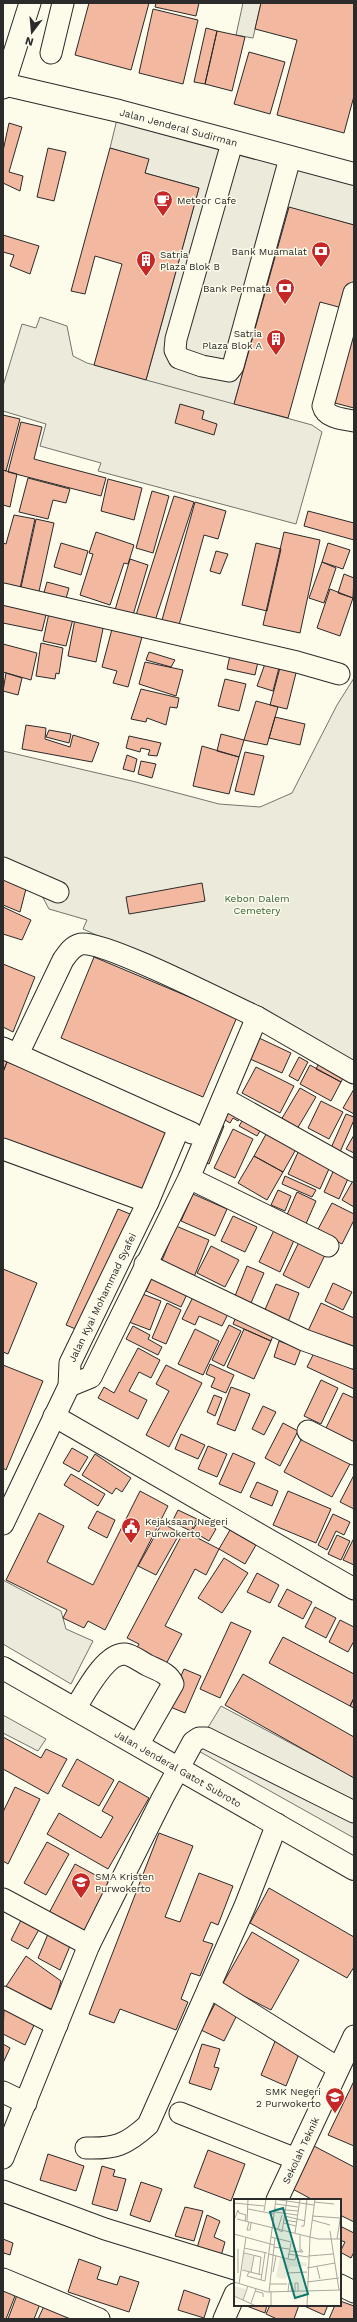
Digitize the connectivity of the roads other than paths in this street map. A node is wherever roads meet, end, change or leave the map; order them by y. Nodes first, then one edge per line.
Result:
1 (30, 3) edge
2 (63, 3) edge
3 (51, 53) dead end
4 (3, 85) edge
5 (232, 143) junction
6 (290, 158) junction
7 (354, 174) edge
8 (354, 293) edge
9 (354, 421) edge
10 (3, 594) edge
11 (339, 674) dead end
12 (3, 868) edge
13 (58, 892) dead end
14 (257, 1017) junction
15 (10, 1051) edge
16 (354, 1073) edge
17 (223, 1098) junction
18 (179, 1128) junction
19 (205, 1138) junction
20 (3, 1149) edge
21 (354, 1171) edge
22 (189, 1178) junction
23 (148, 1202) junction
24 (328, 1246) dead end
25 (145, 1264) junction
26 (354, 1358) edge
27 (69, 1386) junction
28 (54, 1416) junction
29 (308, 1431) dead end
30 (354, 1454) edge
31 (11, 1486) edge
32 (3, 1524) edge
33 (354, 1589) edge
34 (3, 1668) edge
35 (75, 1709) junction
36 (138, 1745) junction
37 (179, 1768) junction
38 (354, 1812) edge
39 (277, 1824) junction
40 (354, 1869) edge
41 (3, 1899) edge
42 (89, 1945) junction
43 (209, 1987) junction
44 (3, 1997) edge
45 (57, 2025) junction
46 (354, 2036) edge
47 (338, 2068) junction
48 (3, 2092) edge
49 (26, 2102) junction
50 (180, 2113) dead end
51 (86, 2148) dead end
52 (3, 2158) edge
53 (296, 2159) junction
54 (3, 2191) edge
55 (277, 2199) edge
56 (234, 2269) edge
57 (3, 2279) edge
58 (341, 2286) edge
59 (354, 2292) edge
60 (234, 2296) edge
61 (99, 2319) edge
62 (224, 2319) edge

1 - 4 street
2 - 3 street
4 - 5 main road, Jalan Jenderal Sudirman
5 - 6 main road, Jalan Jenderal Sudirman
5 - 6 street
6 - 7 main road, Jalan Jenderal Sudirman
8 - 9 street
10 - 11 street
12 - 13 street
14 - 15 street
14 - 16 street
14 - 17 street
15 - 18 street
17 - 19 street
17 - 21 street
18 - 19 street
18 - 23 street, Jalan Kyai Mohammad Syafei
19 - 22 street
20 - 23 street
22 - 24 street
22 - 25 street
23 - 27 street, Jalan Kyai Mohammad Syafei
25 - 26 street
25 - 27 street
27 - 28 street, Jalan Kyai Mohammad Syafei
28 - 31 street, Jalan Kyai Mohammad Syafei
28 - 33 street
29 - 30 street
31 - 32 street, Jalan Kyai Mohammad Syafei
34 - 35 main road, Jalan Jenderal Gatot Subroto
35 - 36 main road, Jalan Jenderal Gatot Subroto
35 - 36 street
36 - 37 main road, Jalan Jenderal Gatot Subroto
37 - 38 street
37 - 39 main road, Jalan Jenderal Gatot Subroto
37 - 42 street
39 - 40 main road, Jalan Jenderal Gatot Subroto
39 - 43 street
41 - 42 street
42 - 45 street
43 - 47 street
43 - 51 street
44 - 45 street
45 - 49 street
46 - 47 street, Sekolah Teknik
47 - 53 street, Sekolah Teknik
48 - 49 street
49 - 52 street
50 - 53 street
53 - 55 street, Sekolah Teknik
54 - 56 street
57 - 61 street
58 - 59 street
60 - 62 street

